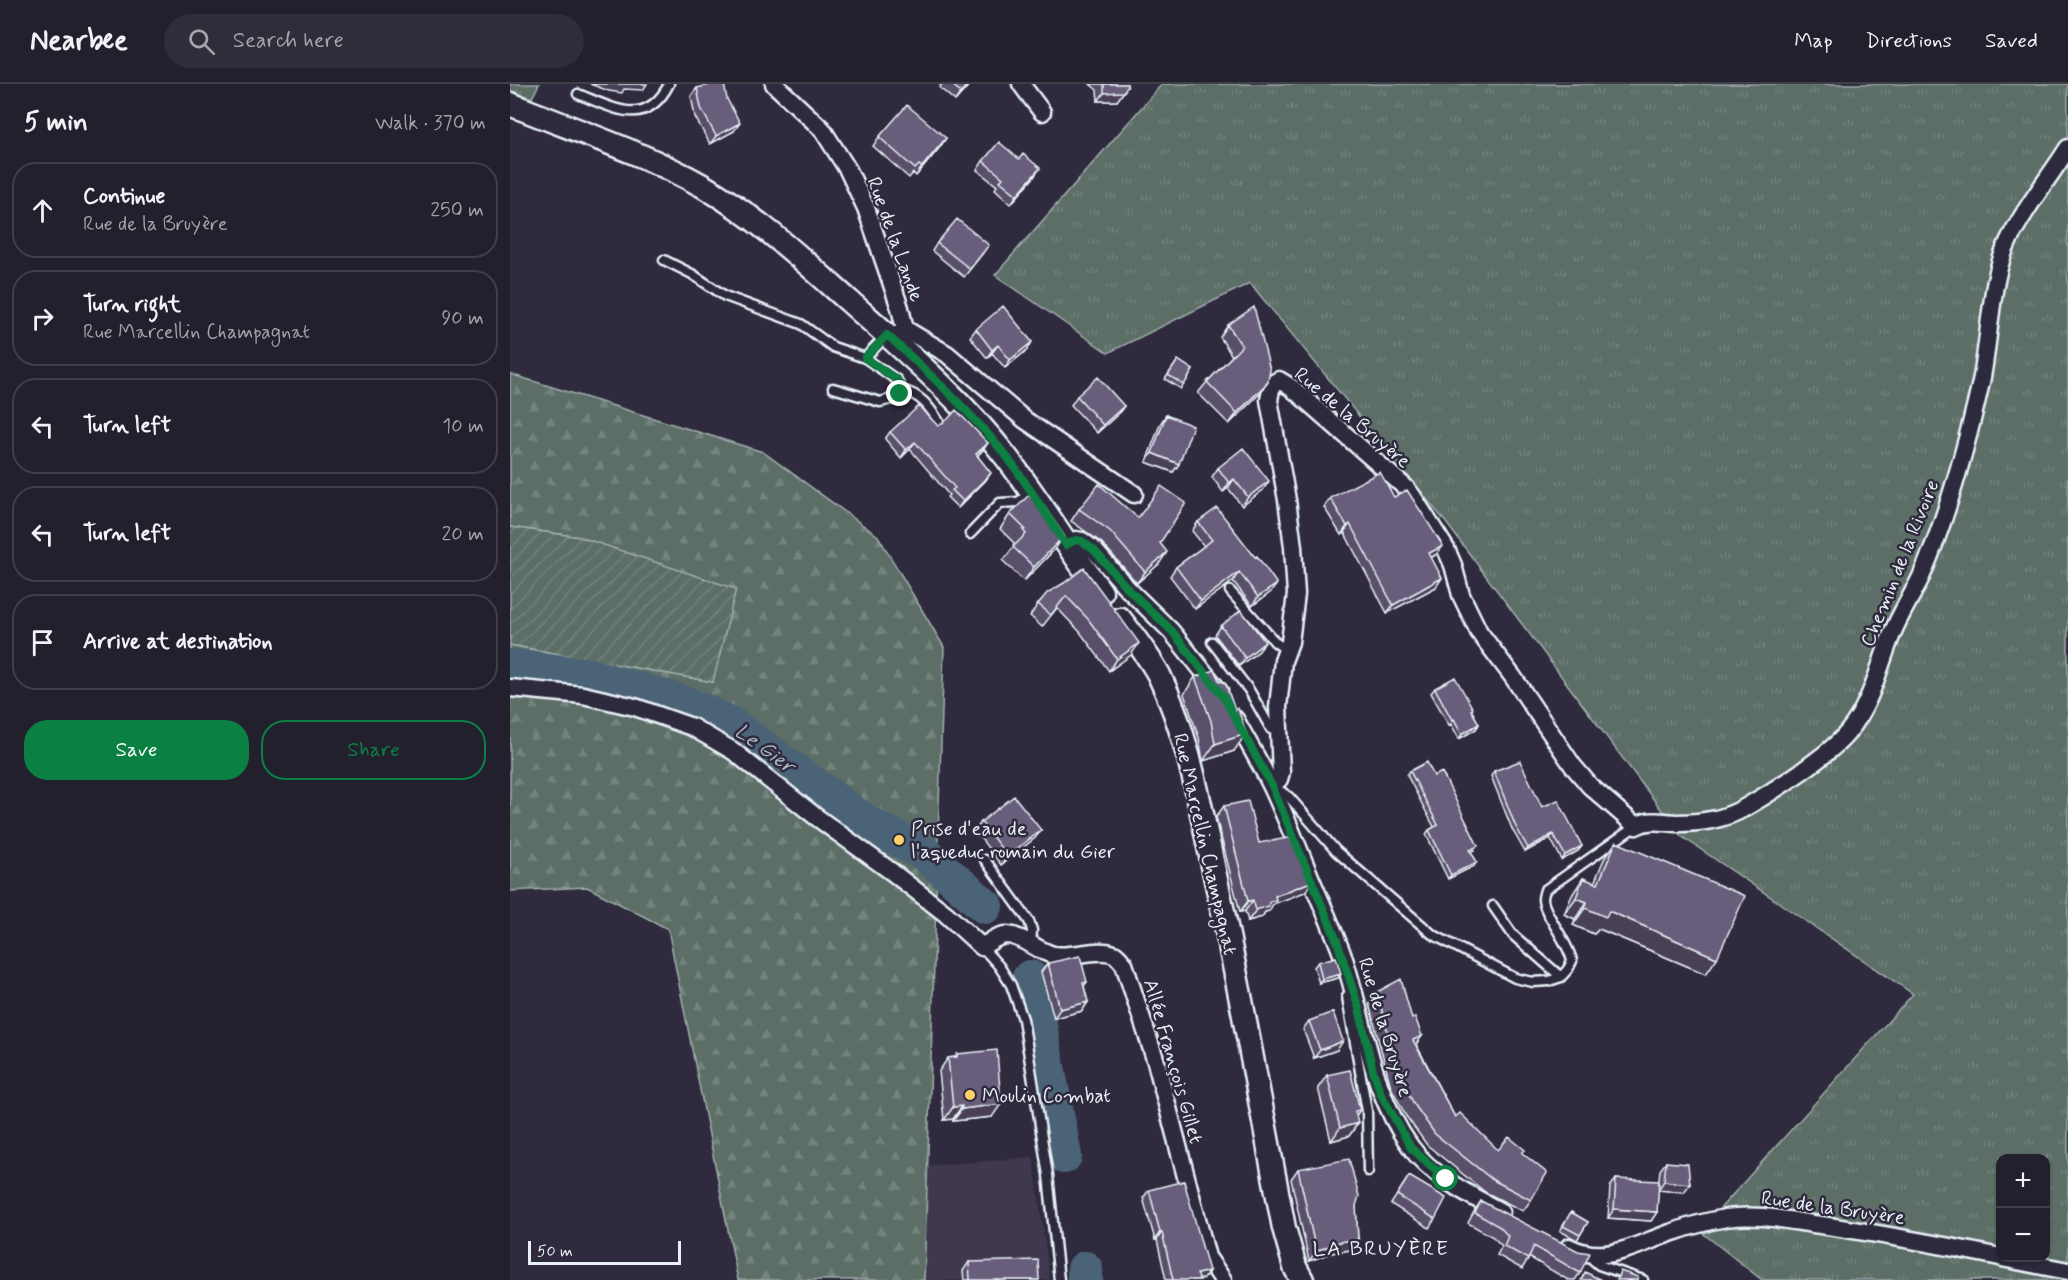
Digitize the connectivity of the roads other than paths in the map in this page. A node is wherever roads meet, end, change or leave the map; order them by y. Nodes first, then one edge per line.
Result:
1 (669, 84) edge
2 (774, 84) edge
3 (1022, 84) edge
4 (578, 94) dead end
5 (510, 104) edge
6 (1042, 112) dead end
7 (2068, 148) edge
8 (664, 260) dead end
9 (895, 335) junction
10 (865, 358) junction
11 (833, 388) dead end
12 (901, 390) junction
13 (939, 422) edge
14 (1032, 493) junction
15 (1134, 494) dead end
16 (970, 534) dead end
17 (1066, 545) junction
18 (1230, 591) edge
19 (1212, 642) dead end
20 (1286, 650) junction
21 (510, 688) edge
22 (1279, 732) junction
23 (1272, 786) junction
24 (1636, 826) junction
25 (985, 860) dead end
26 (1493, 906) dead end
27 (1031, 945) junction
28 (982, 947) junction
29 (1561, 976) junction
30 (1354, 991) junction
31 (1368, 1171) dead end
32 (1514, 1218) edge
33 (1555, 1240) edge
34 (1591, 1255) junction
35 (1996, 1256) edge
36 (2025, 1262) edge
37 (2068, 1271) edge
38 (1219, 1279) edge
39 (1059, 1280) edge
40 (1302, 1280) edge
41 (1643, 1280) edge

1 - 4 lane
2 - 9 street, Rue de la Lande
3 - 6 street
5 - 9 main road, Rue Marcellin Champagnat
7 - 24 street, Chemin de la Rivoire
8 - 10 lane
9 - 10 lane
9 - 14 main road, Rue Marcellin Champagnat
9 - 15 street
10 - 12 lane
11 - 12 lane
12 - 13 lane
14 - 16 lane
14 - 17 main road, Rue Marcellin Champagnat
17 - 23 street, Rue de la Bruyère
17 - 40 main road, Rue Marcellin Champagnat
18 - 20 lane
19 - 22 lane
20 - 22 street, Rue de la Bruyère
20 - 24 street, Rue de la Bruyère
21 - 28 street
22 - 23 street, Rue de la Bruyère
23 - 29 lane
23 - 30 street, Rue de la Bruyère
24 - 29 lane
25 - 27 lane
26 - 29 lane
27 - 28 street, Allée François Gillet
27 - 38 street, Allée François Gillet
28 - 39 lane
30 - 31 lane
30 - 32 street, Rue de la Bruyère
33 - 34 street, Rue de la Bruyère
34 - 35 street, Rue de la Bruyère
34 - 41 lane, Rue de la Bruyère
36 - 37 street, Rue de la Bruyère

